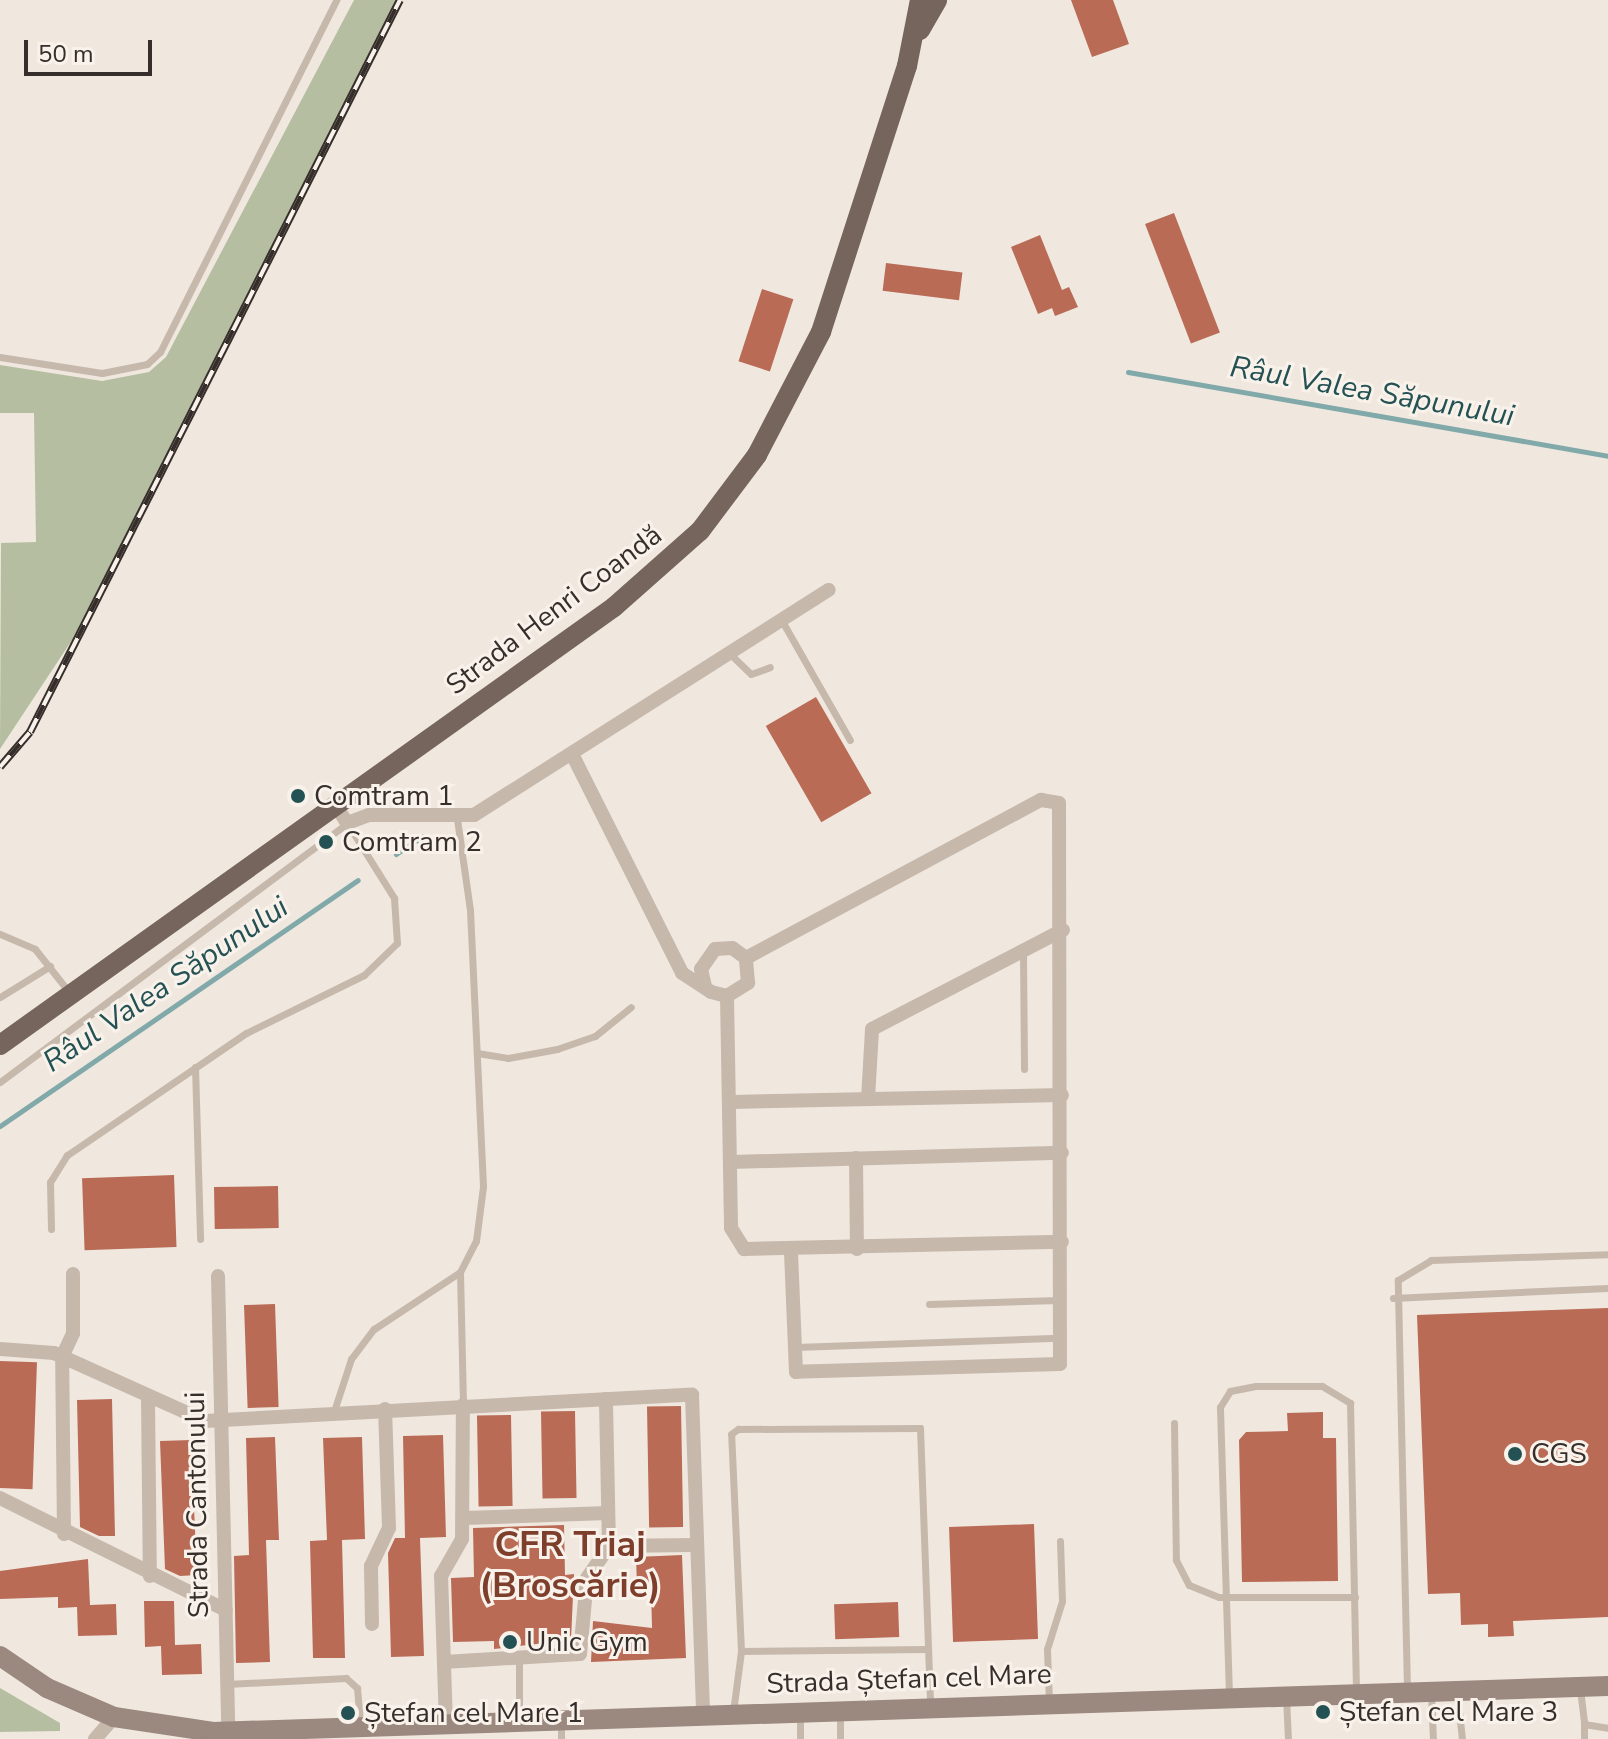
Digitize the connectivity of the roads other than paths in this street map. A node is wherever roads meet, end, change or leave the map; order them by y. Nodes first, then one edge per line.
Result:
1 (336, 0) edge
2 (920, 0) edge
3 (937, 0) edge
4 (914, 40) junction
5 (0, 357) edge
6 (829, 590) dead end
7 (781, 619) junction
8 (729, 653) junction
9 (770, 667) dead end
10 (850, 740) dead end
11 (572, 754) junction
12 (335, 804) junction
13 (457, 819) junction
14 (347, 823) junction
15 (1063, 930) junction
16 (0, 934) edge
17 (1023, 951) junction
18 (746, 958) junction
19 (50, 966) junction
20 (705, 986) junction
21 (71, 995) junction
22 (727, 996) junction
23 (0, 997) edge
24 (631, 1007) dead end
25 (0, 1045) edge
26 (477, 1053) junction
27 (195, 1067) junction
28 (1024, 1069) dead end
29 (0, 1082) edge
30 (1062, 1095) junction
31 (868, 1099) junction
32 (732, 1102) junction
33 (1062, 1153) junction
34 (856, 1158) junction
35 (731, 1162) junction
36 (51, 1229) dead end
37 (200, 1239) dead end
38 (1062, 1242) junction
39 (857, 1249) junction
40 (791, 1251) junction
41 (1608, 1254) edge
42 (460, 1272) junction
43 (73, 1274) dead end
44 (218, 1276) dead end
45 (1608, 1288) edge
46 (1393, 1298) junction
47 (1061, 1300) junction
48 (929, 1304) dead end
49 (1062, 1338) junction
50 (793, 1347) junction
51 (0, 1349) edge
52 (62, 1357) junction
53 (148, 1399) junction
54 (606, 1399) junction
55 (463, 1405) junction
56 (385, 1409) junction
57 (334, 1411) junction
58 (222, 1417) junction
59 (1174, 1423) dead end
60 (0, 1498) edge
61 (608, 1513) junction
62 (464, 1518) junction
63 (64, 1534) junction
64 (1060, 1541) dead end
65 (695, 1545) junction
66 (609, 1546) junction
67 (150, 1576) junction
68 (1226, 1597) junction
69 (1355, 1597) junction
70 (226, 1610) junction
71 (372, 1624) dead end
72 (927, 1649) junction
73 (741, 1651) junction
74 (0, 1656) edge
75 (519, 1660) junction
76 (444, 1662) junction
77 (227, 1684) junction
78 (1608, 1686) edge
79 (1580, 1687) junction
80 (1431, 1691) junction
81 (1457, 1691) junction
82 (1407, 1692) junction
83 (1356, 1693) junction
84 (1286, 1695) junction
85 (1229, 1697) junction
86 (1049, 1702) junction
87 (930, 1707) junction
88 (840, 1710) junction
89 (800, 1712) junction
90 (733, 1714) junction
91 (703, 1715) junction
92 (114, 1717) junction
93 (519, 1723) junction
94 (1584, 1724) junction
95 (446, 1725) junction
96 (360, 1727) junction
97 (1608, 1728) edge
98 (561, 1730) edge
99 (218, 1734) edge
100 (95, 1739) edge
101 (800, 1739) edge
102 (840, 1739) edge
103 (1288, 1739) edge
104 (1433, 1739) edge
105 (1462, 1739) edge
106 (1584, 1739) edge

1 - 5 lane
2 - 4 main road, Strada Henri Coandă
3 - 4 main road, Strada Henri Coandă
4 - 12 main road, Strada Henri Coandă
6 - 7 street
7 - 8 street
7 - 10 lane
8 - 9 lane
8 - 11 street
11 - 13 street
11 - 20 street
12 - 14 street
12 - 21 main road, Strada Henri Coandă
13 - 14 street
13 - 26 lane
14 - 27 lane
14 - 29 lane
15 - 17 street
15 - 18 street
15 - 30 street
16 - 19 lane
17 - 28 lane
17 - 31 street
18 - 20 street
18 - 22 street
19 - 21 lane
19 - 23 lane
20 - 22 street
21 - 25 main road, Strada Henri Coandă
22 - 32 street
24 - 26 lane
26 - 42 lane
27 - 36 lane
27 - 37 lane
30 - 31 street
30 - 33 street
31 - 32 street
32 - 35 street
33 - 34 street
33 - 38 street
34 - 35 street
34 - 39 street
35 - 40 street
38 - 39 street
38 - 47 street
39 - 40 street
40 - 50 street
41 - 46 lane
42 - 55 lane
42 - 57 lane
43 - 52 street
44 - 58 street, Strada Cantonului
45 - 46 lane
46 - 82 lane
47 - 48 lane
47 - 49 street
49 - 50 lane
49 - 50 street
51 - 52 street
52 - 53 street
52 - 63 street
53 - 58 street
53 - 67 street
54 - 55 street
54 - 61 street
54 - 65 street
55 - 56 street
55 - 62 street
56 - 57 street
56 - 71 street
57 - 58 street
58 - 70 street, Strada Cantonului
59 - 68 lane
60 - 63 street
61 - 62 street
61 - 66 street
62 - 76 street
63 - 67 street
64 - 86 lane
65 - 66 street
65 - 91 street
66 - 75 street
67 - 70 street
68 - 69 lane
68 - 69 lane
68 - 85 lane
69 - 83 lane
70 - 77 street, Strada Cantonului
72 - 73 lane
72 - 73 lane
72 - 87 lane
73 - 90 lane
74 - 92 main road, Strada Ștefan cel Mare
75 - 76 street
75 - 93 lane
76 - 95 street
77 - 96 lane
77 - 99 street, Strada Cantonului
78 - 79 main road, Strada Ștefan cel Mare
79 - 81 main road, Strada Ștefan cel Mare
79 - 94 lane
80 - 81 main road, Strada Ștefan cel Mare
80 - 82 main road, Strada Ștefan cel Mare
80 - 104 lane
81 - 105 lane
82 - 83 main road, Strada Ștefan cel Mare
83 - 84 main road, Strada Ștefan cel Mare
84 - 85 main road, Strada Ștefan cel Mare
84 - 103 lane
85 - 86 main road, Strada Ștefan cel Mare
86 - 87 main road, Strada Ștefan cel Mare
87 - 88 main road, Strada Ștefan cel Mare
88 - 89 main road, Strada Ștefan cel Mare
88 - 102 lane
89 - 90 main road, Strada Ștefan cel Mare
89 - 101 lane
90 - 91 main road, Strada Ștefan cel Mare
91 - 98 main road, Strada Ștefan cel Mare
92 - 99 main road, Strada Ștefan cel Mare
92 - 100 street
93 - 95 main road, Strada Ștefan cel Mare
93 - 98 main road, Strada Ștefan cel Mare
94 - 97 lane
94 - 106 lane
95 - 96 main road, Strada Ștefan cel Mare
96 - 99 main road, Strada Ștefan cel Mare

